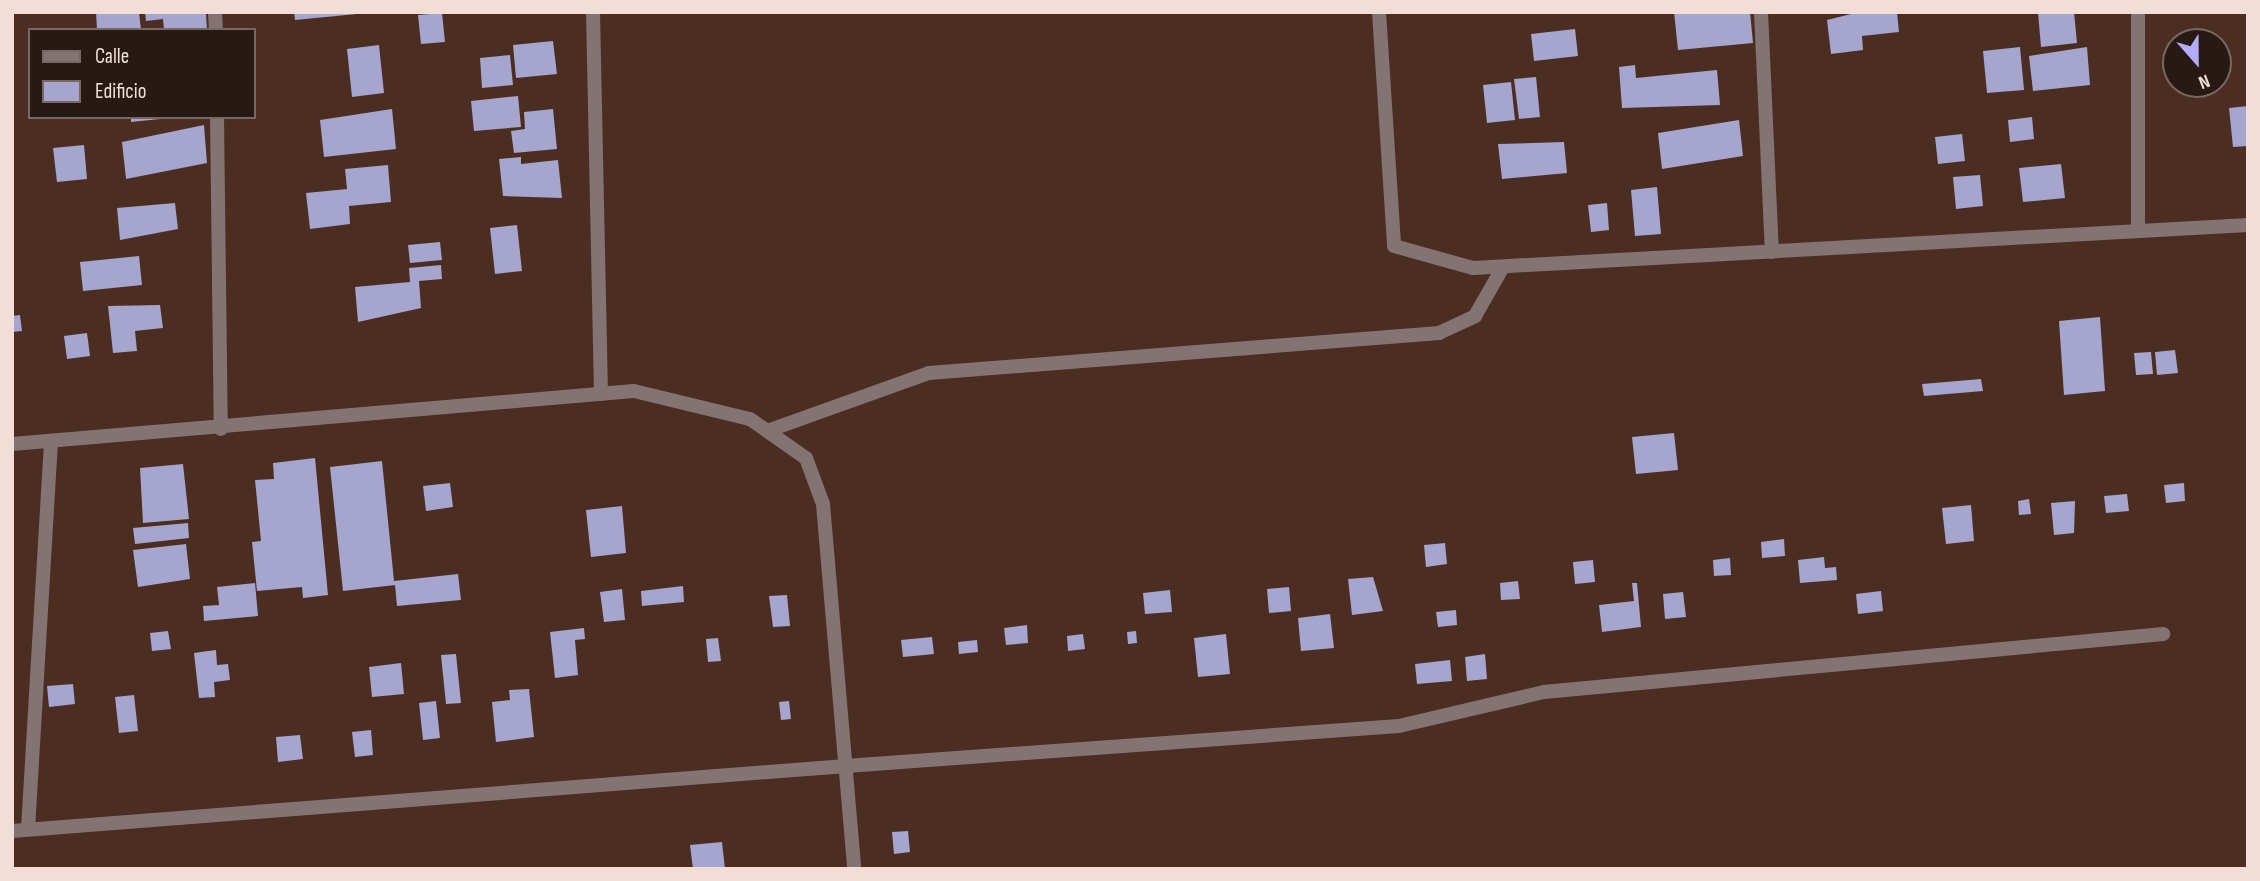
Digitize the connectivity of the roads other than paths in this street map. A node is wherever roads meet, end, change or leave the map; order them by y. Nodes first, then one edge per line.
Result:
1 (593, 12) edge
2 (1379, 12) edge
3 (1761, 12) edge
4 (2138, 12) edge
5 (217, 119) edge
6 (2248, 225) edge
7 (2138, 231) junction
8 (1772, 252) junction
9 (1503, 267) junction
10 (601, 394) junction
11 (221, 429) junction
12 (768, 432) junction
13 (12, 444) edge
14 (51, 445) junction
15 (2163, 634) dead end
16 (846, 766) junction
17 (28, 829) junction
18 (12, 831) edge
19 (855, 869) edge

1 - 10 street
2 - 9 street
3 - 8 street
4 - 7 street
5 - 11 street
6 - 7 street
7 - 8 street
8 - 9 street
9 - 12 street
10 - 11 street
10 - 12 street
11 - 14 street
12 - 16 street
13 - 14 street
14 - 17 street
15 - 16 street
16 - 17 street
16 - 19 street
17 - 18 street

